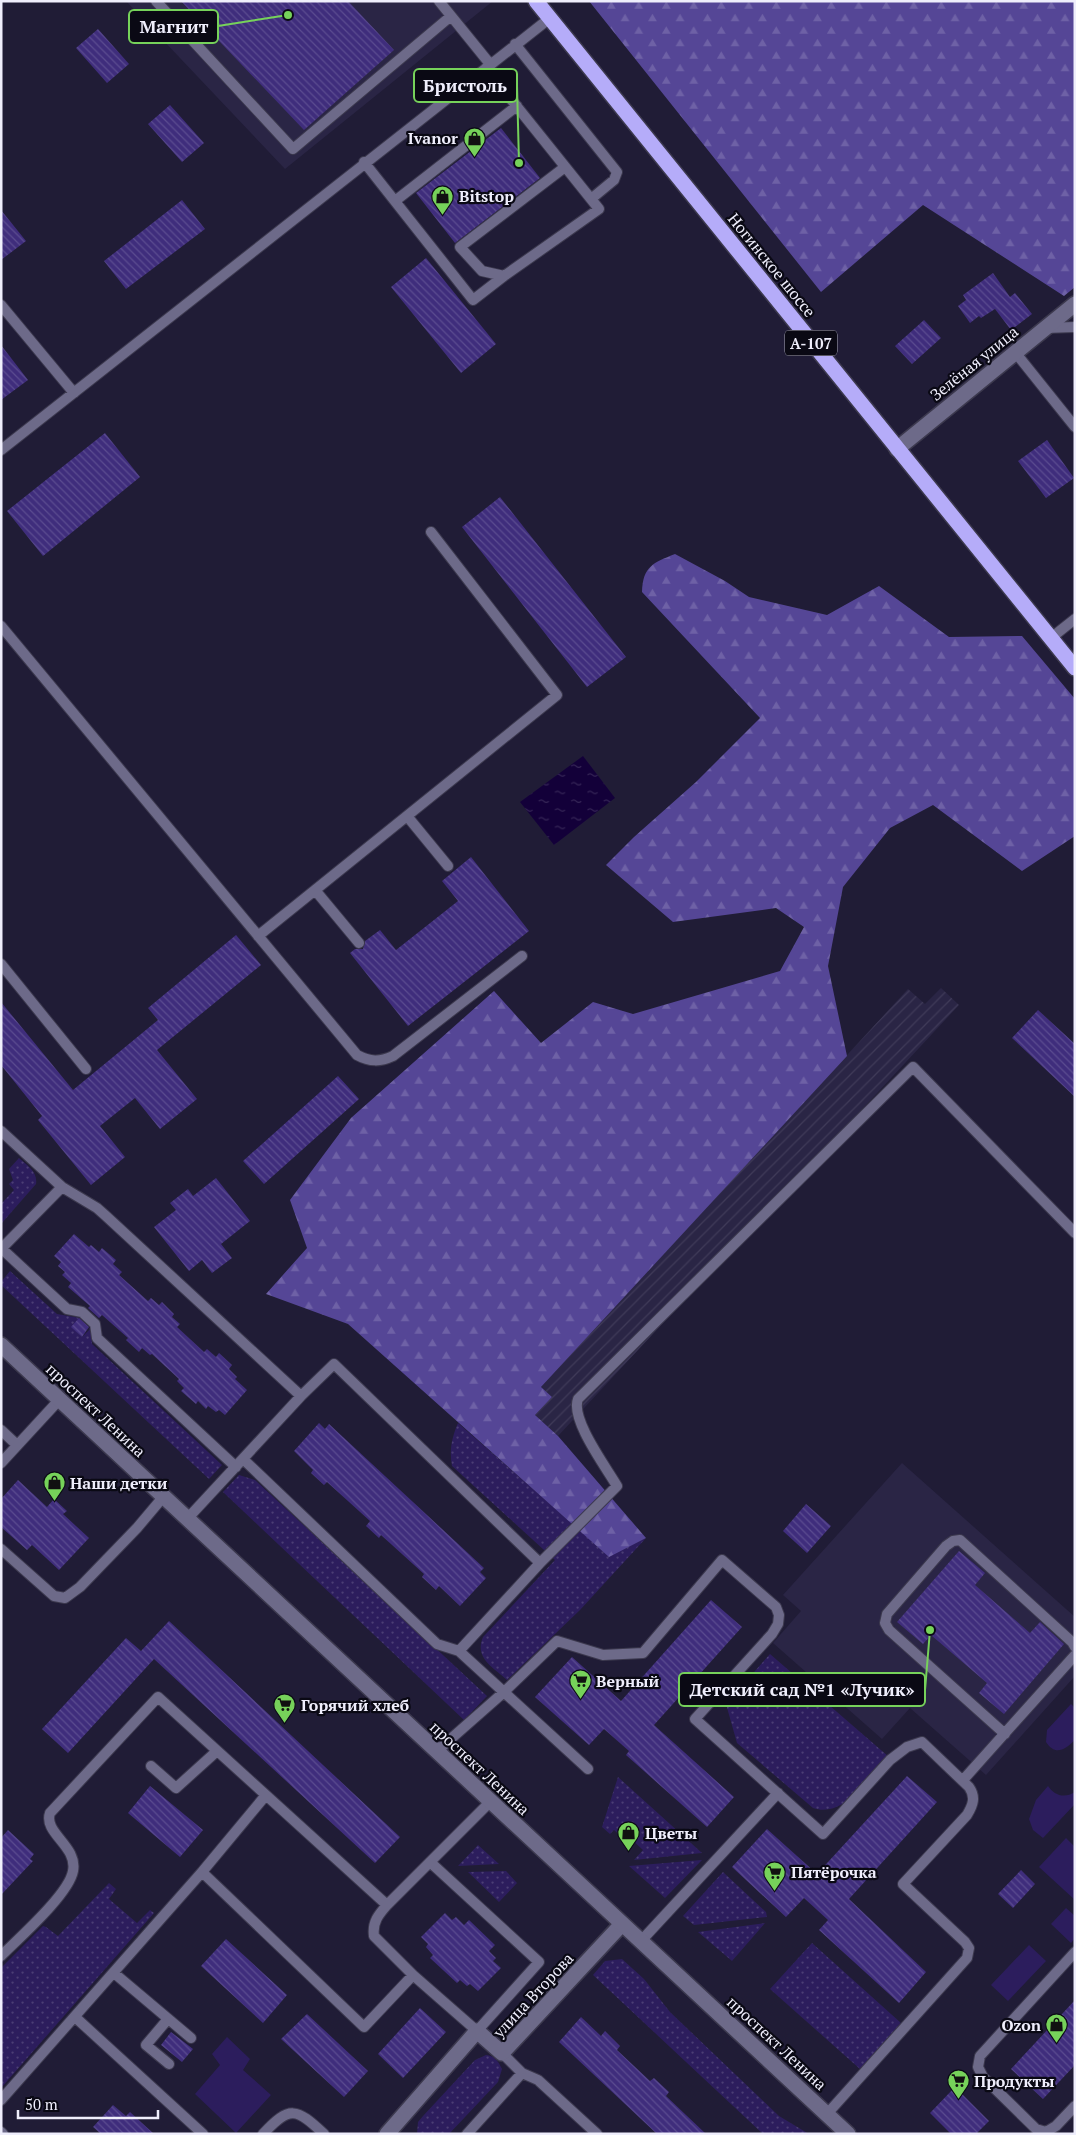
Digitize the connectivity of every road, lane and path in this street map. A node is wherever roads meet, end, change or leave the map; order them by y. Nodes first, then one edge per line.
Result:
1 (156, 1) edge
2 (439, 1) edge
3 (536, 1) edge
4 (451, 16) junction
5 (550, 18) junction
6 (515, 44) junction
7 (488, 66) junction
8 (517, 106) junction
9 (364, 162) junction
10 (565, 167) junction
11 (591, 198) junction
12 (395, 202) junction
13 (504, 276) junction
14 (1075, 304) edge
15 (1, 305) edge
16 (1075, 327) edge
17 (1044, 328) junction
18 (1015, 352) junction
19 (74, 393) junction
20 (1075, 427) edge
21 (897, 449) junction
22 (1, 450) edge
23 (431, 532) dead end
24 (1075, 619) edge
25 (1, 626) edge
26 (1051, 638) junction
27 (1075, 668) edge
28 (408, 816) junction
29 (448, 866) dead end
30 (315, 890) junction
31 (258, 936) junction
32 (359, 943) dead end
33 (522, 956) dead end
34 (1, 964) edge
35 (86, 1069) dead end
36 (1, 1131) edge
37 (62, 1188) junction
38 (1075, 1233) edge
39 (2, 1249) edge
40 (1, 1345) edge
41 (300, 1396) junction
42 (60, 1399) junction
43 (1, 1430) edge
44 (18, 1445) junction
45 (1, 1463) edge
46 (240, 1463) junction
47 (164, 1496) junction
48 (188, 1518) junction
49 (1, 1549) edge
50 (540, 1562) junction
51 (1075, 1647) edge
52 (459, 1651) junction
53 (1075, 1656) edge
54 (504, 1692) junction
55 (1005, 1734) junction
56 (217, 1751) junction
57 (437, 1751) junction
58 (151, 1766) dead end
59 (588, 1770) dead end
60 (963, 1780) junction
61 (778, 1793) junction
62 (266, 1795) junction
63 (491, 1801) junction
64 (430, 1862) junction
65 (202, 1872) junction
66 (387, 1905) junction
67 (622, 1924) junction
68 (641, 1941) junction
69 (1075, 1952) edge
70 (1, 1956) edge
71 (114, 1973) junction
72 (413, 1975) junction
73 (75, 2017) junction
74 (168, 2019) junction
75 (477, 2031) junction
76 (191, 2038) dead end
77 (502, 2053) junction
78 (169, 2064) dead end
79 (522, 2073) junction
80 (1, 2100) edge
81 (1075, 2106) edge
82 (827, 2114) junction
83 (393, 2132) edge
84 (203, 2134) edge
85 (263, 2134) edge
86 (324, 2134) edge
87 (467, 2134) edge
88 (597, 2134) edge
89 (848, 2134) edge

1 - 4 lane
2 - 4 lane
3 - 5 highway, Ногинское шоссе / А-107
4 - 7 lane
5 - 6 lane
5 - 21 highway, Ногинское шоссе / А-107
6 - 7 lane
6 - 11 lane
7 - 8 lane
7 - 9 lane
8 - 10 lane
8 - 12 lane
9 - 12 lane
9 - 19 lane
10 - 11 lane
10 - 13 lane
11 - 13 lane
12 - 13 lane
14 - 17 main road, Зелёная улица
15 - 19 lane
16 - 17 lane
17 - 18 main road, Зелёная улица
18 - 20 lane
18 - 21 main road, Зелёная улица
19 - 22 lane
21 - 26 highway, Ногинское шоссе / А-107
23 - 28 lane
24 - 26 lane
25 - 31 lane
26 - 27 highway, Ногинское шоссе / А-107
28 - 29 lane
28 - 30 lane
30 - 31 lane
30 - 32 lane
31 - 33 lane
34 - 35 lane
36 - 37 lane
37 - 39 lane
37 - 41 lane
38 - 50 lane
39 - 46 lane
40 - 42 main road, проспект Ленина
41 - 46 lane
41 - 50 lane
42 - 44 lane
42 - 47 main road, проспект Ленина
43 - 44 lane
44 - 45 lane
46 - 48 lane
46 - 52 lane
47 - 48 main road, проспект Ленина
47 - 49 lane
48 - 57 main road, проспект Ленина
50 - 52 lane
51 - 55 lane
52 - 54 lane
53 - 55 lane
54 - 57 lane
54 - 59 lane
54 - 61 lane
55 - 60 lane
56 - 58 lane
56 - 62 lane
56 - 70 lane
57 - 63 main road, проспект Ленина
60 - 61 lane
60 - 82 lane
61 - 68 lane
62 - 65 lane
62 - 66 lane
63 - 64 lane
63 - 67 main road, проспект Ленина
64 - 66 lane
64 - 75 lane
65 - 71 lane
65 - 72 lane
66 - 72 lane
67 - 68 main road, проспект Ленина
67 - 77 main road, улица Второва
68 - 82 main road, проспект Ленина
69 - 81 lane
71 - 73 lane
71 - 74 lane
72 - 75 lane
73 - 80 lane
73 - 84 lane
74 - 76 lane
74 - 78 lane
75 - 77 main road, улица Второва
75 - 83 main road, улица Второва
77 - 79 lane
79 - 87 lane
79 - 88 lane
82 - 89 main road, проспект Ленина
85 - 86 lane

